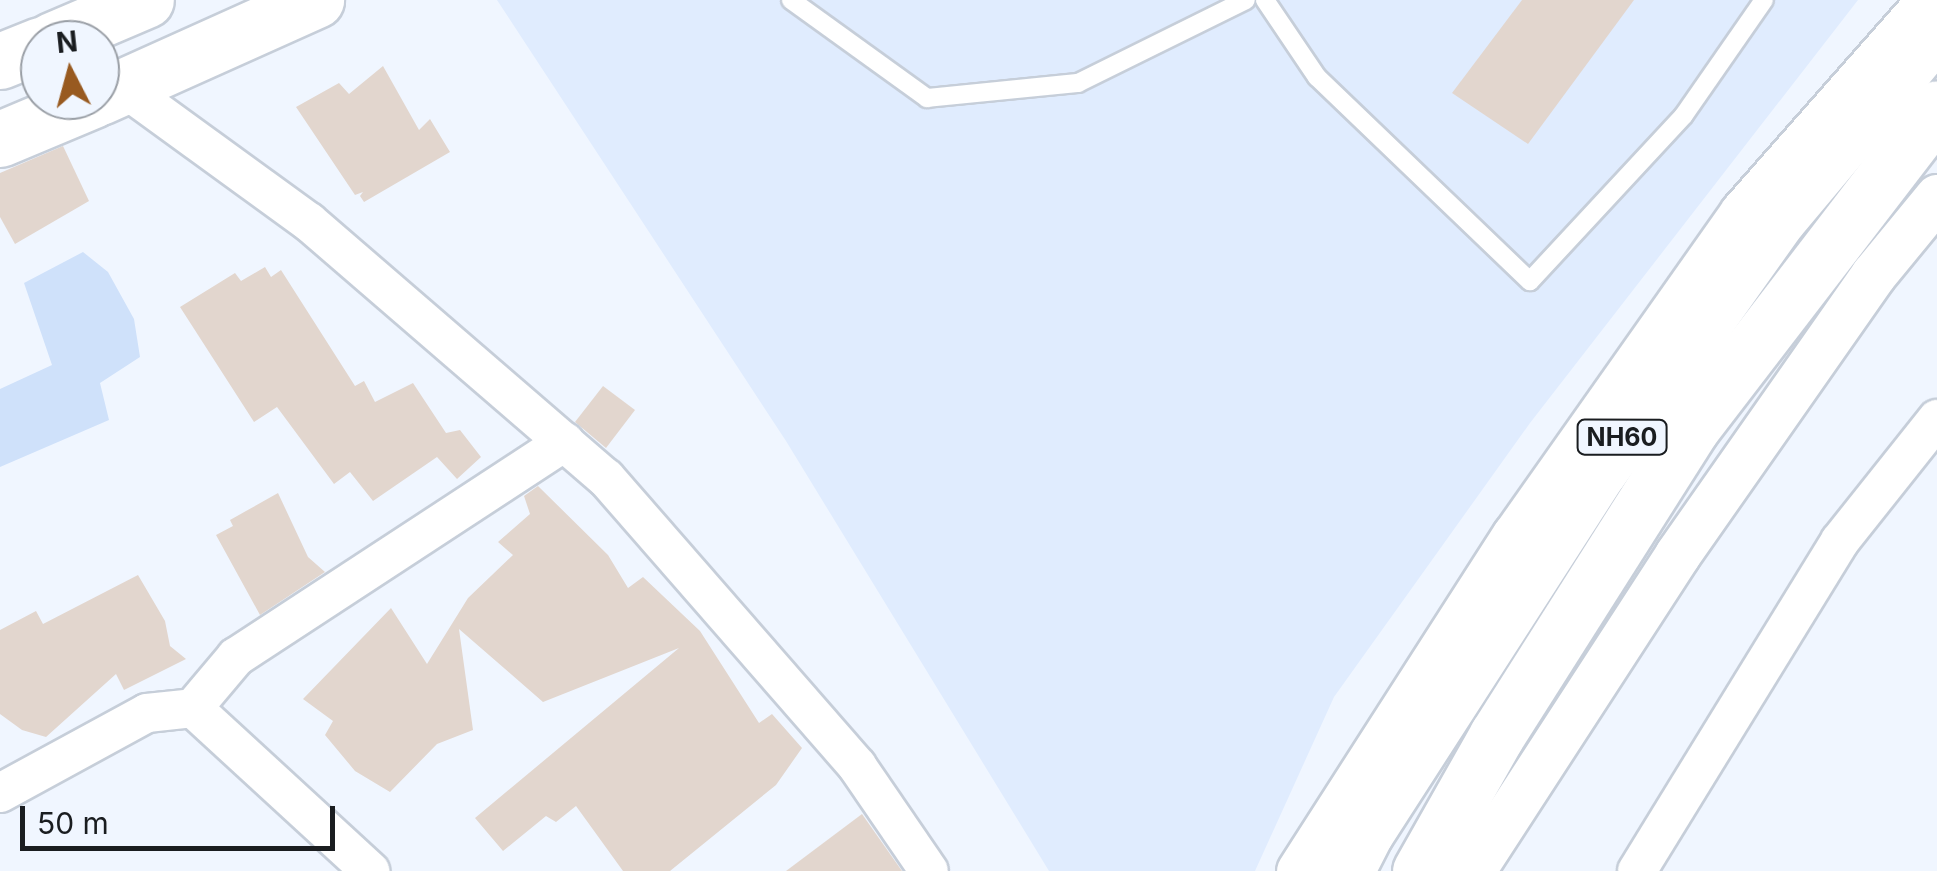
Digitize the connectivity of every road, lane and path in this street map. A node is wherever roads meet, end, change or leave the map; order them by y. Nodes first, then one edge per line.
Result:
1 (146, 0) edge
2 (316, 0) edge
3 (792, 0) edge
4 (1246, 0) edge
5 (1265, 0) edge
6 (1764, 0) edge
7 (1930, 0) edge
8 (99, 20) edge
9 (1937, 30) edge
10 (120, 88) edge
11 (120, 104) edge
12 (1937, 108) edge
13 (45, 120) edge
14 (0, 139) edge
15 (1937, 197) edge
16 (1937, 419) edge
17 (565, 442) junction
18 (192, 708) junction
19 (0, 793) edge
20 (370, 871) edge
21 (929, 871) edge
22 (1299, 871) edge
23 (1346, 871) edge
24 (1420, 871) edge
25 (1472, 871) edge
26 (1637, 871) edge

1 - 8 main road
2 - 10 main road
3 - 4 lane
5 - 6 lane
7 - 22 street
9 - 23 main road, NH60
11 - 17 street
12 - 24 main road, NH60
13 - 14 main road
15 - 25 street
16 - 26 street
17 - 18 street
17 - 21 street
18 - 19 street
18 - 20 street

